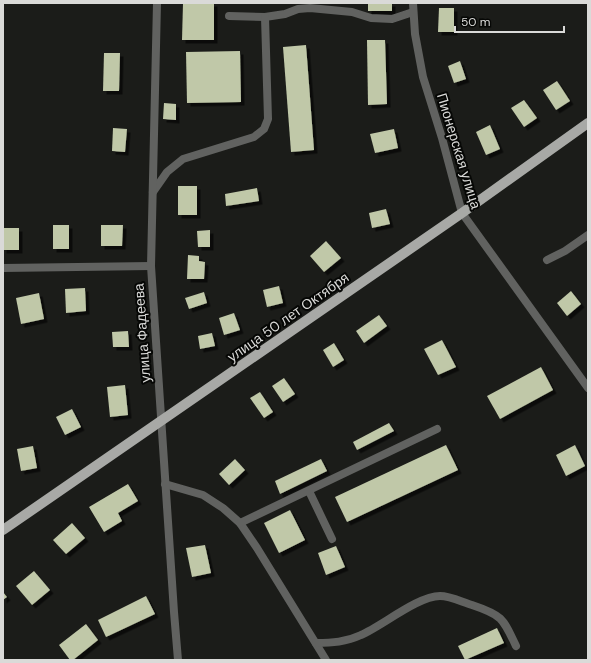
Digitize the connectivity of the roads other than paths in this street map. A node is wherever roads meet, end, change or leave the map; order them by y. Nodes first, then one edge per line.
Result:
1 (157, 3) edge
2 (413, 7) edge
3 (229, 16) dead end
4 (265, 17) junction
5 (588, 123) edge
6 (153, 192) junction
7 (462, 214) junction
8 (588, 235) edge
9 (547, 260) dead end
10 (151, 266) junction
11 (3, 268) edge
12 (588, 388) edge
13 (161, 422) junction
14 (437, 429) dead end
15 (165, 484) junction
16 (308, 491) junction
17 (240, 523) junction
18 (3, 530) edge
19 (332, 539) dead end
20 (316, 643) junction
21 (516, 646) dead end
22 (178, 660) edge
23 (326, 660) edge

1 - 6 street, улица Фадеева
2 - 4 street
2 - 7 street, Пионерская улица
3 - 4 street
4 - 6 street
5 - 7 main road, улица 50 лет Октября
6 - 10 street, улица Фадеева
7 - 12 street, Пионерская улица
7 - 13 main road, улица 50 лет Октября
8 - 9 street
10 - 11 street
10 - 13 street, улица Фадеева
13 - 15 street, улица Фадеева
13 - 18 main road, улица 50 лет Октября
14 - 16 street
15 - 17 street
15 - 22 street, улица Фадеева
16 - 17 street
16 - 19 street
17 - 20 street
20 - 21 street
20 - 23 street

